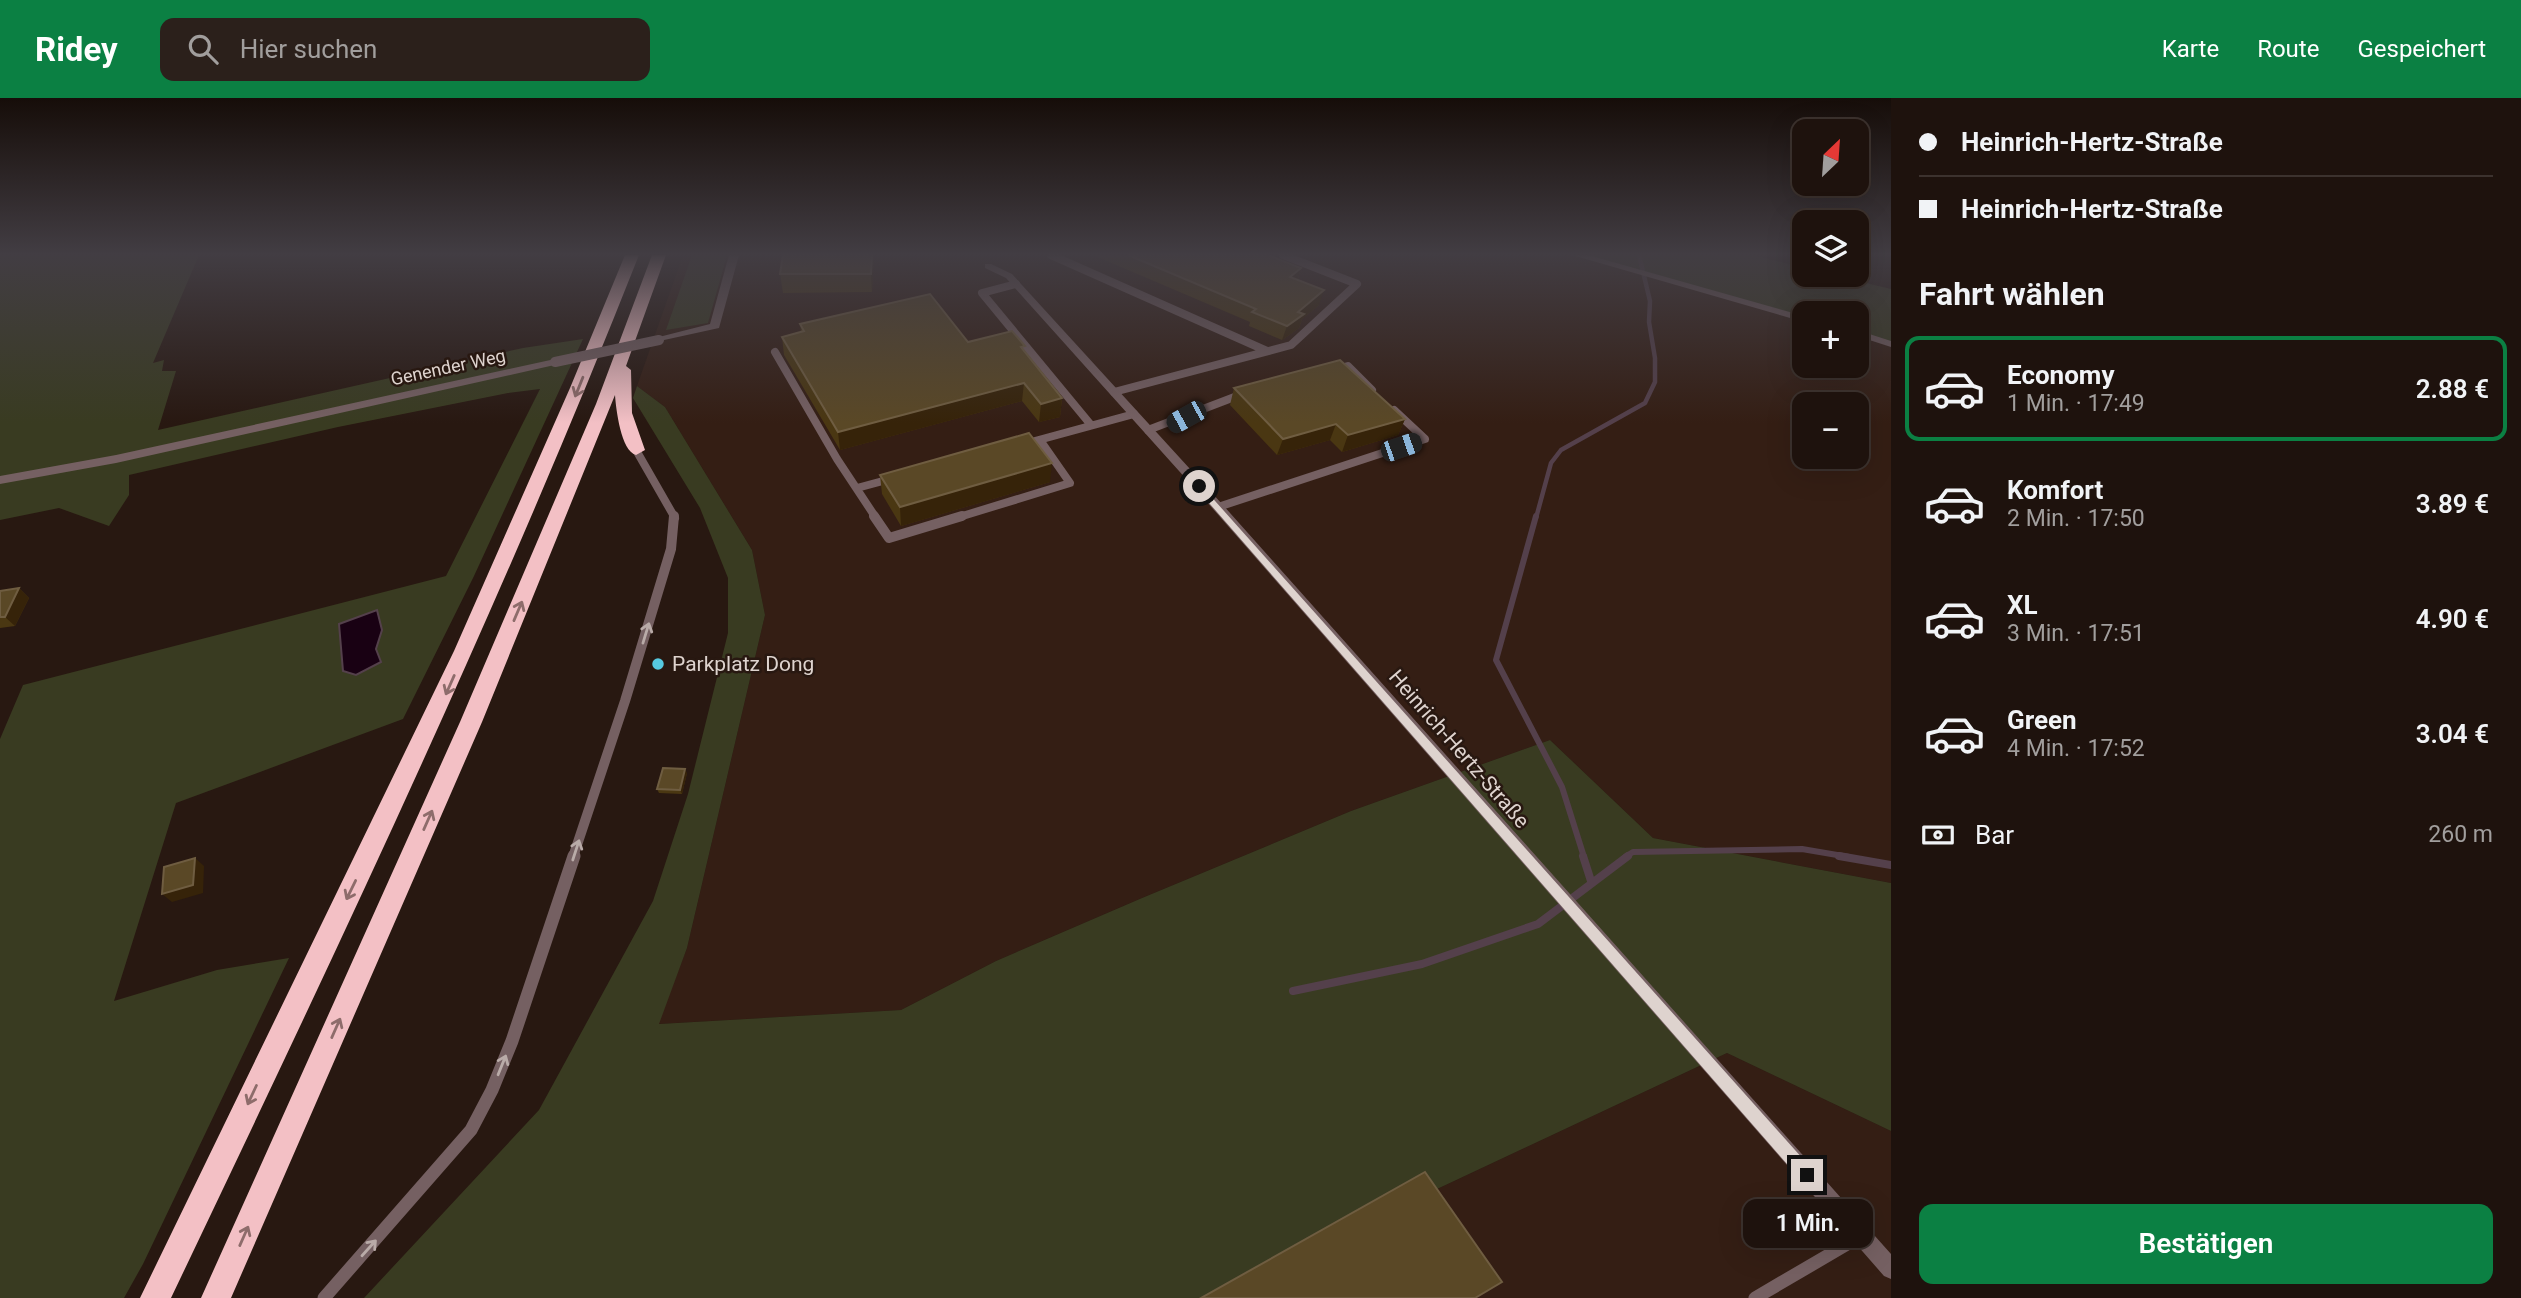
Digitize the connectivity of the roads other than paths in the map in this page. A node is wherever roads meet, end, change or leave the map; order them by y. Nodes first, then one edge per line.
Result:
1 (609, 311) edge
2 (638, 311) edge
3 (719, 311) edge
4 (997, 311) edge
5 (1040, 311) edge
6 (1177, 311) edge
7 (1328, 311) edge
8 (1869, 337) edge
9 (1891, 344) edge
10 (624, 349) junction
11 (1267, 351) junction
12 (775, 352) dead end
13 (1321, 373) edge
14 (1256, 391) edge
15 (1114, 392) junction
16 (1377, 394) edge
17 (1386, 403) edge
18 (1134, 414) junction
19 (1091, 425) junction
20 (1148, 430) junction
21 (1040, 440) junction
22 (1027, 443) edge
23 (636, 450) joint
24 (909, 474) edge
25 (0, 480) edge
26 (857, 488) junction
27 (1218, 507) junction
28 (1861, 1236) junction
29 (1888, 1260) edge
30 (155, 1298) edge
31 (216, 1298) edge
32 (324, 1298) edge
33 (1755, 1298) edge

1 -> 30 highway
2 - 10 highway
3 - 25 street, Genender Weg, bridge
4 - 19 lane
5 - 15 street, Heinrich-Hertz-Straße
6 - 11 lane
7 - 11 lane
8 - 9 street
10 - 23 highway
31 -> 10 highway
11 - 15 lane
12 - 26 lane
13 - 16 lane
14 - 20 lane
15 - 18 street, Heinrich-Hertz-Straße
17 - 27 lane
18 - 19 lane
18 - 20 street, Heinrich-Hertz-Straße
19 - 21 lane
20 - 27 street, Heinrich-Hertz-Straße
21 - 22 lane
21 - 26 lane
32 -> 23 lane
24 - 26 lane
27 - 28 street, Heinrich-Hertz-Straße
28 - 29 street, Heinrich-Hertz-Straße
28 - 33 lane

